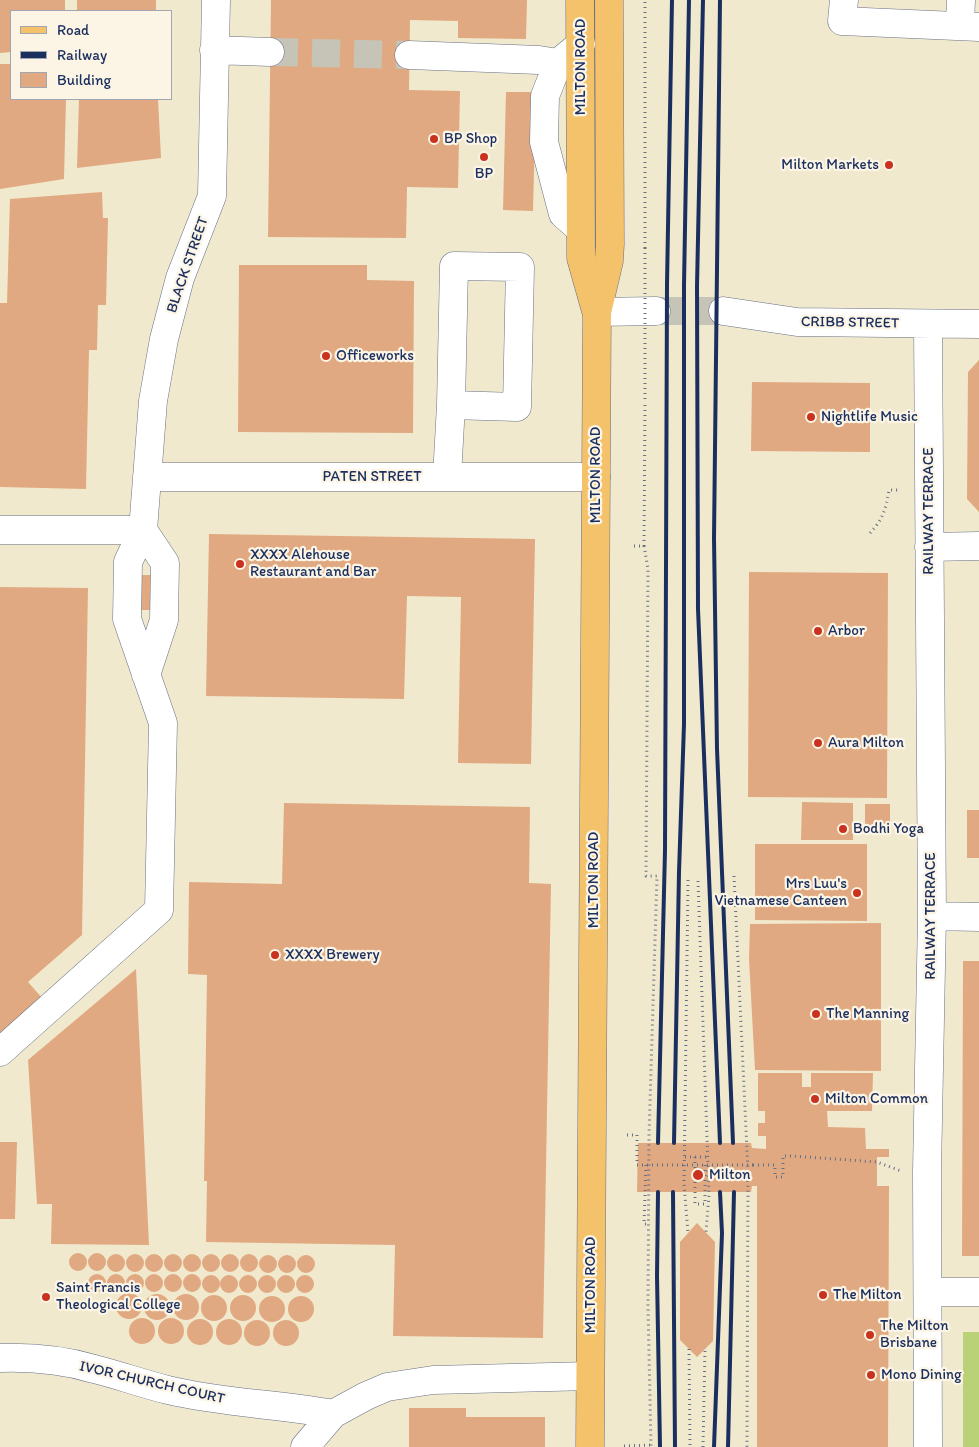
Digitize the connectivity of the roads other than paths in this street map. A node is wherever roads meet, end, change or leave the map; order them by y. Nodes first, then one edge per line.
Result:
1 (216, 0) edge
2 (580, 0) edge
3 (609, 0) edge
4 (844, 0) edge
5 (967, 18) edge
6 (581, 44) junction
7 (214, 50) junction
8 (270, 52) tunnel mouth
9 (409, 55) tunnel mouth
10 (558, 63) junction
11 (580, 229) junction
12 (656, 311) tunnel mouth
13 (723, 311) tunnel mouth
14 (597, 312) junction
15 (979, 324) edge
16 (928, 325) junction
17 (451, 405) junction
18 (447, 477) junction
19 (596, 477) junction
20 (147, 478) junction
21 (0, 530) edge
22 (143, 530) junction
23 (979, 546) edge
24 (928, 547) junction
25 (146, 675) junction
26 (932, 916) junction
27 (979, 917) edge
28 (0, 1052) edge
29 (928, 1292) junction
30 (979, 1292) edge
31 (0, 1358) edge
32 (590, 1376) junction
33 (333, 1414) junction
34 (305, 1447) edge
35 (590, 1447) edge
36 (928, 1447) edge

1 - 7 street, BLACK STREET
2 - 6 main road, MILTON ROAD
3 - 14 main road, MILTON ROAD
4 - 5 street
6 - 10 street
6 - 11 main road, MILTON ROAD
7 - 8 street
7 - 20 street, BLACK STREET
9 - 10 street
10 - 11 street
11 - 14 main road, MILTON ROAD
12 - 14 street
13 - 16 street, CRIBB STREET
14 - 19 main road, MILTON ROAD
15 - 16 street, CRIBB STREET
16 - 24 street, RAILWAY TERRACE
17 - 17 street
17 - 18 street
18 - 19 street, PATEN STREET
18 - 20 street, PATEN STREET
19 - 32 main road, MILTON ROAD
20 - 22 street, BLACK STREET
21 - 22 street
22 - 25 street
22 - 25 street
23 - 24 street
24 - 26 street, RAILWAY TERRACE
25 - 28 street
26 - 27 street
26 - 29 street, RAILWAY TERRACE
29 - 30 street
29 - 36 street, RAILWAY TERRACE
31 - 33 street, IVOR CHURCH COURT
32 - 33 street
32 - 35 main road, MILTON ROAD
33 - 34 street

